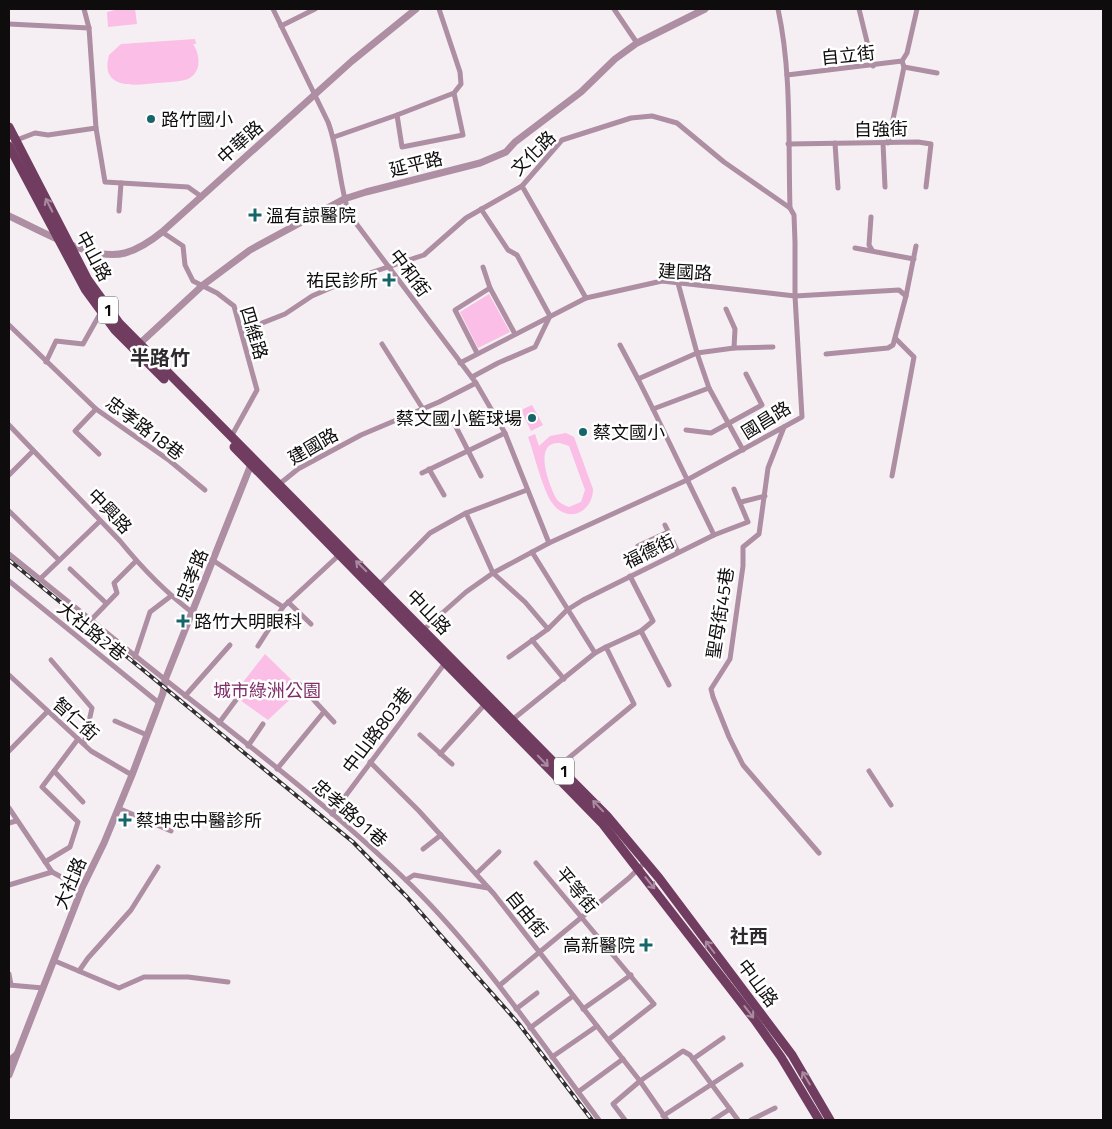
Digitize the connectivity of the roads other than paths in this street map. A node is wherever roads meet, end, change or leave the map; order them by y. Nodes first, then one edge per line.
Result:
1 (90, 9) edge
2 (274, 9) edge
3 (314, 9) edge
4 (416, 9) edge
5 (439, 9) edge
6 (614, 9) edge
7 (705, 9) edge
8 (778, 9) edge
9 (859, 9) edge
10 (917, 9) edge
11 (84, 10) edge
12 (9, 24) edge
13 (282, 26) junction
14 (89, 28) junction
15 (637, 43) junction
16 (903, 64) junction
17 (873, 66) junction
18 (938, 73) dead end
19 (787, 74) junction
20 (454, 94) junction
21 (315, 96) junction
22 (397, 115) junction
23 (9, 128) edge
24 (96, 128) junction
25 (334, 137) junction
26 (11, 143) edge
27 (835, 143) junction
28 (885, 143) junction
29 (788, 144) junction
30 (121, 183) junction
31 (522, 186) junction
32 (885, 187) dead end
33 (926, 187) dead end
34 (838, 188) dead end
35 (202, 197) junction
36 (344, 199) junction
37 (790, 208) junction
38 (481, 209) junction
39 (119, 211) dead end
40 (9, 216) edge
41 (871, 217) dead end
42 (162, 232) junction
43 (58, 239) junction
44 (68, 242) junction
45 (916, 246) dead end
46 (854, 248) dead end
47 (872, 250) junction
48 (914, 259) junction
49 (387, 266) junction
50 (483, 267) dead end
51 (678, 283) junction
52 (203, 284) junction
53 (490, 288) junction
54 (795, 296) junction
55 (906, 296) junction
56 (586, 298) junction
57 (726, 309) dead end
58 (101, 312) junction
59 (550, 316) junction
60 (9, 325) edge
61 (242, 331) junction
62 (514, 334) junction
63 (896, 338) junction
64 (382, 344) dead end
65 (620, 345) dead end
66 (136, 347) junction
67 (773, 347) dead end
68 (734, 348) junction
69 (477, 353) junction
70 (696, 353) junction
71 (826, 354) dead end
72 (46, 362) junction
73 (460, 363) junction
74 (746, 374) dead end
75 (472, 377) junction
76 (638, 379) junction
77 (476, 383) junction
78 (709, 388) junction
79 (96, 409) junction
80 (423, 409) junction
81 (653, 409) junction
82 (454, 423) dead end
83 (728, 423) junction
84 (9, 426) edge
85 (784, 427) junction
86 (14, 430) junction
87 (686, 430) dead end
88 (506, 433) junction
89 (9, 435) edge
90 (230, 437) junction
91 (469, 449) junction
92 (743, 450) junction
93 (33, 451) junction
94 (99, 454) dead end
95 (253, 461) junction
96 (429, 469) junction
97 (422, 473) dead end
98 (9, 475) edge
99 (481, 476) dead end
100 (892, 476) dead end
101 (688, 480) junction
102 (277, 485) junction
103 (734, 489) dead end
104 (205, 490) dead end
105 (527, 490) junction
106 (444, 495) dead end
107 (765, 496) junction
108 (741, 502) junction
109 (9, 511) edge
110 (466, 513) junction
111 (100, 521) junction
112 (665, 525) dead end
113 (668, 532) junction
114 (714, 534) junction
115 (549, 543) junction
116 (638, 546) dead end
117 (532, 552) junction
118 (678, 552) junction
119 (9, 554) edge
120 (338, 556) junction
121 (59, 560) junction
122 (136, 561) junction
123 (214, 561) junction
124 (70, 569) dead end
125 (493, 573) junction
126 (630, 576) junction
127 (39, 580) junction
128 (9, 581) edge
129 (380, 585) junction
130 (171, 596) junction
131 (288, 602) junction
132 (106, 603) junction
133 (283, 607) junction
134 (567, 610) junction
135 (193, 613) junction
136 (91, 620) junction
137 (310, 624) dead end
138 (548, 629) junction
139 (641, 631) junction
140 (421, 632) junction
141 (532, 640) junction
142 (230, 645) dead end
143 (258, 646) dead end
144 (606, 647) junction
145 (595, 654) junction
146 (135, 657) junction
147 (509, 657) dead end
148 (51, 660) dead end
149 (445, 663) junction
150 (9, 674) edge
151 (564, 679) junction
152 (165, 680) junction
153 (669, 684) dead end
154 (185, 696) junction
155 (239, 696) dead end
156 (288, 696) dead end
157 (158, 703) junction
158 (486, 704) junction
159 (47, 712) junction
160 (323, 713) junction
161 (511, 720) junction
162 (115, 721) dead end
163 (334, 722) dead end
164 (219, 724) junction
165 (263, 724) dead end
166 (147, 735) junction
167 (420, 735) dead end
168 (78, 739) junction
169 (84, 744) junction
170 (248, 746) junction
171 (9, 751) edge
172 (440, 754) junction
173 (370, 762) junction
174 (452, 764) dead end
175 (559, 766) junction
176 (277, 769) junction
177 (54, 771) junction
178 (869, 771) dead end
179 (132, 775) junction
180 (83, 802) dead end
181 (891, 805) dead end
182 (9, 808) edge
183 (118, 808) junction
184 (332, 814) junction
185 (16, 820) junction
186 (9, 823) edge
187 (171, 831) dead end
188 (440, 835) junction
189 (423, 849) dead end
190 (499, 852) dead end
191 (819, 853) dead end
192 (646, 861) junction
193 (45, 862) junction
194 (536, 863) dead end
195 (158, 867) dead end
196 (638, 868) junction
197 (52, 872) junction
198 (476, 874) junction
199 (406, 880) junction
200 (9, 885) edge
201 (82, 888) junction
202 (488, 888) junction
203 (583, 918) junction
204 (540, 952) junction
205 (55, 961) junction
206 (79, 971) junction
207 (9, 974) edge
208 (631, 974) junction
209 (228, 982) dead end
210 (10, 985) edge
211 (500, 985) junction
212 (43, 988) junction
213 (537, 993) dead end
214 (574, 996) junction
215 (516, 1009) junction
216 (583, 1009) junction
217 (596, 1026) junction
218 (530, 1028) junction
219 (722, 1038) dead end
220 (608, 1040) junction
221 (18, 1053) junction
222 (552, 1057) junction
223 (623, 1059) junction
224 (693, 1059) junction
225 (9, 1060) edge
226 (741, 1065) dead end
227 (9, 1075) edge
228 (640, 1081) junction
229 (712, 1085) junction
230 (578, 1092) junction
231 (775, 1108) dead end
232 (730, 1109) junction
233 (665, 1118) edge
234 (599, 1120) edge
235 (625, 1120) edge
236 (714, 1120) edge
237 (738, 1120) edge
238 (751, 1120) edge
239 (819, 1120) edge
240 (830, 1120) edge

1 - 11 street
2 - 13 street, 中和街
3 - 13 street
4 - 21 street, 中華路
5 - 20 street
6 - 15 street
7 - 15 street, 延平路
8 - 19 street, 國昌路
9 - 17 street
10 - 16 street, 自立街
11 - 14 street
12 - 14 street
13 - 21 street, 中和街
14 - 24 street
15 - 36 street, 延平路
16 - 17 street, 自立街
16 - 18 street
16 - 28 street
17 - 19 street, 自立街
19 - 29 street, 國昌路
20 - 22 street
20 - 22 street
21 - 25 street, 中和街
21 - 35 street, 中華路
22 - 25 street
23 - 26 main road, 中山路 / 1
24 - 26 street
24 - 30 street
25 - 36 street, 中和街
26 - 43 main road, 中山路 / 1
44 -> 26 main road, 中山路 / 1
27 - 28 street, 自強街
27 - 29 street, 自強街
27 - 34 street
28 - 32 street
28 - 33 street, 自強街
29 - 37 street, 國昌路
30 - 35 street
30 - 39 street
31 - 37 street, 文化路
31 - 38 street, 文化路
31 - 56 street
35 - 42 street, 中華路
36 - 49 street, 中和街
36 - 52 street, 延平路
37 - 54 street, 國昌路
38 - 49 street, 文化路
38 - 59 street
40 - 43 street, 中華路
41 - 47 street
42 - 44 street, 中華路
42 - 52 street, 四維路
43 - 44 street, 中華路
43 - 58 main road, 中山路 / 1
44 - 66 main road, 中山路 / 1
45 - 48 street
46 - 47 street
47 - 48 street
48 - 55 street
49 - 61 street, 文化路
49 - 73 street, 中和街
50 - 53 street
51 - 54 street, 建國路
51 - 56 street, 建國路
51 - 70 street
52 - 61 street, 四維路
52 - 66 street, 延平路
53 - 62 street
53 - 69 street
54 - 55 street, 建國路
54 - 85 street, 國昌路
55 - 63 street
56 - 59 street, 建國路
57 - 68 street
58 - 66 main road, 中山路 / 1
58 - 72 street
59 - 62 street, 建國路
59 - 75 street
60 - 72 street, 忠孝路18巷
61 - 90 street, 四維路
62 - 69 street, 建國路
63 - 71 street
63 - 100 street
64 - 80 street
65 - 76 street
66 - 90 main road, 中山路 / 1
66 - 95 main road, 中山路 / 1
67 - 68 street
68 - 70 street
69 - 73 street, 建國路
70 - 76 street
70 - 78 street
72 - 79 street, 忠孝路18巷
73 - 75 street, 中和街
74 - 83 street
75 - 77 street, 中和街
76 - 81 street
77 - 80 street, 建國路
77 - 88 street, 中和街
78 - 81 street
78 - 83 street
79 - 94 street
79 - 104 street, 忠孝路18巷
80 - 102 street, 建國路
81 - 101 street
82 - 91 street
83 - 87 street
83 - 92 street
84 - 86 street, 中興路
85 - 92 street, 國昌路
85 - 107 street
86 - 89 street
86 - 93 street, 中興路
88 - 91 street
88 - 105 street, 中和街
90 - 95 main road, 中山路 / 1
91 - 96 street
91 - 99 street
92 - 101 street, 國昌路
93 - 98 street
93 - 111 street, 中興路
95 - 102 main road, 中山路 / 1
95 - 123 street, 忠孝路
96 - 97 street
96 - 106 street
101 - 114 street
101 - 115 street, 國昌路
102 - 120 main road, 中山路 / 1
129 -> 102 main road, 中山路 / 1
103 - 108 street
105 - 110 street
105 - 115 street, 中和街
107 - 108 street
107 - 191 street, 聖母街45巷
108 - 114 street, 福德街
109 - 121 street
110 - 125 street
110 - 129 street
111 - 121 street
111 - 122 street, 中興路
112 - 113 street
113 - 116 street
113 - 118 street
114 - 118 street, 福德街
115 - 117 street, 國昌路
117 - 125 street, 國昌路
117 - 134 street
118 - 126 street, 福德街
119 - 127 street, 忠孝路91巷
120 - 131 street
120 - 140 main road, 中山路 / 1
121 - 127 street
122 - 130 street, 中興路
122 - 132 street
123 - 133 street
123 - 135 street, 忠孝路
124 - 132 street
125 - 138 street
125 - 140 street, 國昌路
126 - 134 street, 福德街
126 - 139 street
127 - 136 street, 忠孝路91巷
128 - 157 street, 大社路2巷
129 - 140 main road, 中山路 / 1
130 - 135 street, 中興路
130 - 146 street
131 - 133 street
131 - 137 street
132 - 136 street
133 - 143 street
134 - 138 street, 福德街
134 - 145 street
135 - 152 street, 忠孝路
136 - 146 street, 忠孝路91巷
138 - 141 street, 福德街
139 - 144 street
139 - 153 street
140 - 149 main road, 中山路 / 1
140 - 161 main road, 中山路 / 1
141 - 147 street, 福德街
141 - 151 street
142 - 154 street
144 - 145 street
144 - 175 street
145 - 151 street
146 - 152 street, 忠孝路91巷
148 - 169 street
149 - 158 main road, 中山路 / 1
149 - 173 street, 中山路803巷
150 - 159 street, 智仁街
151 - 161 street
152 - 154 street, 忠孝路91巷
152 - 157 street, 忠孝路
154 - 164 street, 忠孝路91巷
155 - 164 street
156 - 160 street
157 - 166 street, 大社路
158 - 172 street
158 -> 196 main road, 中山路 / 1
159 - 168 street, 智仁街
159 - 171 street
160 - 163 street
160 - 176 street
161 - 175 main road, 中山路 / 1
162 - 166 street
164 - 170 street, 忠孝路91巷
165 - 170 street
166 - 179 street, 大社路
167 - 172 street
168 - 169 street, 智仁街
168 - 177 street
169 - 179 street, 智仁街
170 - 176 street, 忠孝路91巷
172 - 174 street
173 - 184 street, 中山路803巷
173 - 188 street, 自由街
192 -> 175 main road, 中山路 / 1
176 - 184 street, 忠孝路91巷
177 - 180 street
177 - 193 street
178 - 181 street
179 - 183 street, 大社路
182 - 185 street
183 - 187 street
183 - 201 street, 大社路
184 - 199 street, 忠孝路91巷
185 - 186 street
185 - 193 street
188 - 189 street
188 - 198 street, 自由街
190 - 198 street
192 - 196 street
240 -> 192 main road, 中山路 / 1
193 - 197 street
194 - 203 street, 平等街
195 - 206 street
196 - 203 street
196 -> 239 main road, 中山路 / 1
197 - 200 street
197 - 201 street
198 - 202 street, 自由街
199 - 202 street
199 - 211 street, 忠孝路91巷
201 - 205 street, 大社路
202 - 204 street, 自由街
203 - 204 street
203 - 208 street, 平等街
204 - 211 street
204 - 214 street, 自由街
205 - 206 street
205 - 212 street, 大社路
206 - 209 street
207 - 210 street
208 - 216 street
208 - 220 street, 平等街
210 - 212 street
211 - 215 street, 忠孝路91巷
212 - 221 street, 大社路
213 - 215 street
214 - 216 street, 自由街
214 - 218 street
215 - 218 street, 忠孝路91巷
216 - 217 street, 自由街
217 - 220 street, 自由街
217 - 222 street
218 - 222 street, 忠孝路91巷
219 - 224 street
220 - 223 street, 自由街
221 - 225 street
221 - 227 street, 大社路
222 - 230 street, 忠孝路91巷
223 - 228 street, 自由街
223 - 230 street
224 - 228 street
224 - 229 street
226 - 229 street
228 - 233 street, 自由街
228 - 235 street
229 - 232 street
229 - 233 street
230 - 234 street, 忠孝路91巷
231 - 238 street
232 - 236 street
232 - 237 street

